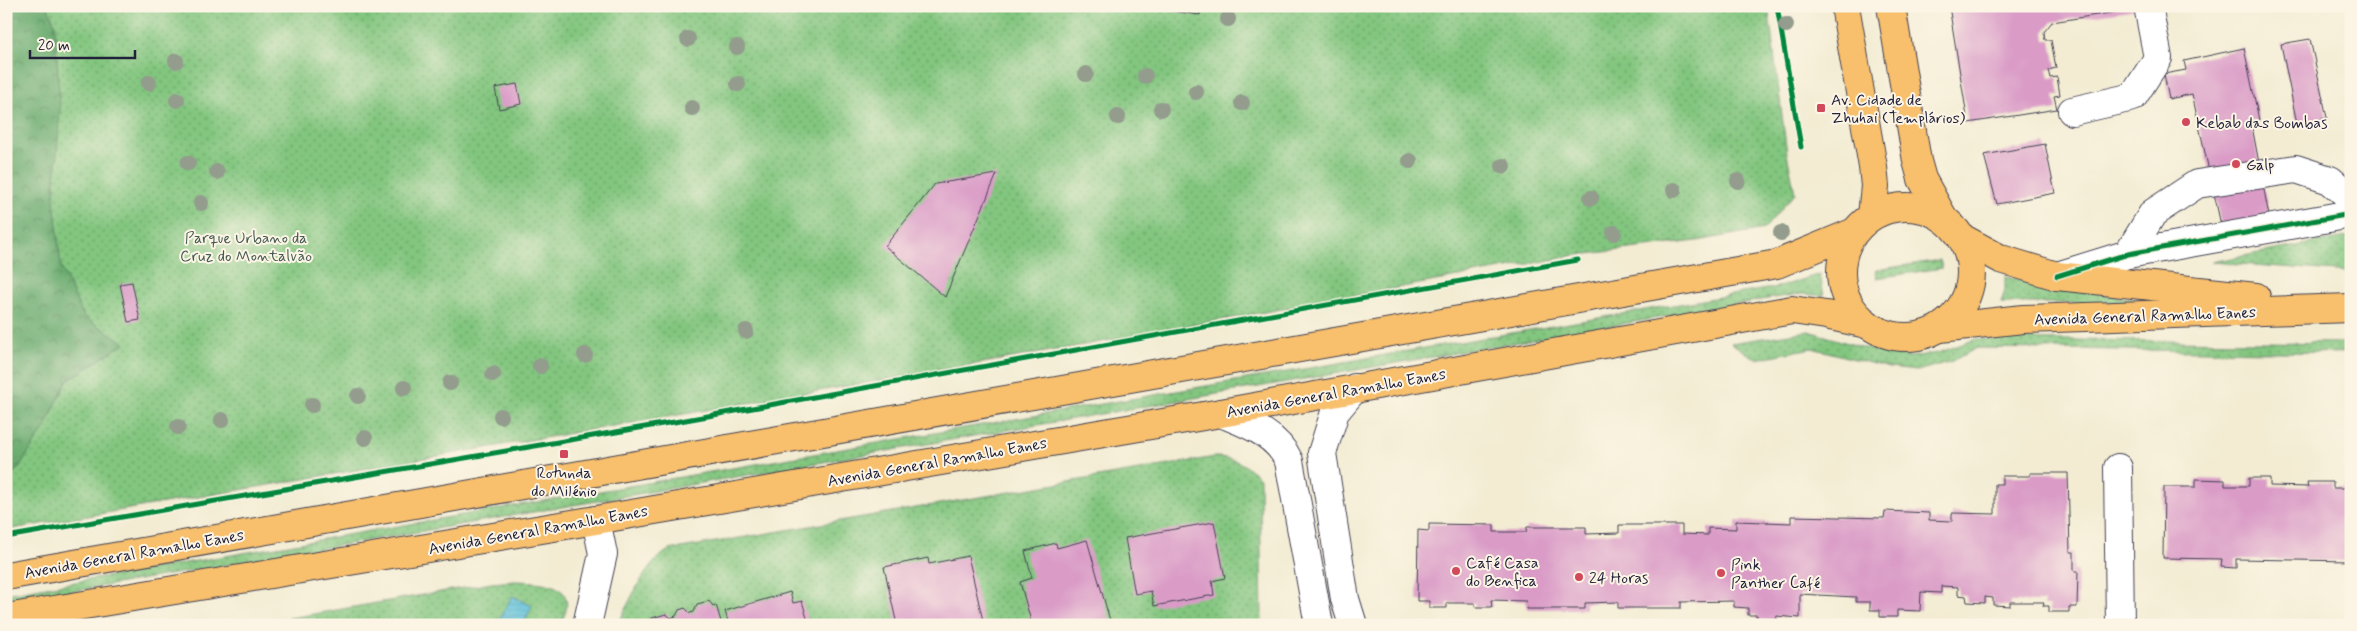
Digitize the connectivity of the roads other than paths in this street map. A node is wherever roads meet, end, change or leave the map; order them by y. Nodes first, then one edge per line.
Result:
1 (1844, 6) edge
2 (2148, 6) edge
3 (1896, 10) edge
4 (2072, 111) dead end
5 (2351, 198) edge
6 (2351, 214) edge
7 (1862, 224) junction
8 (1953, 228) junction
9 (2128, 254) junction
10 (2057, 276) junction
11 (2351, 307) edge
12 (1867, 324) junction
13 (1940, 328) junction
14 (1355, 388) junction
15 (1221, 413) junction
16 (2118, 468) dead end
17 (596, 520) junction
18 (6, 576) edge
19 (6, 618) edge
20 (587, 625) edge
21 (1319, 625) edge
22 (1352, 625) edge
23 (2120, 625) edge

1 - 7 main road
2 - 4 street
3 - 8 main road
5 - 9 street
6 - 9 street
7 - 8 main road
7 - 12 main road
7 - 18 main road, Avenida General Ramalho Eanes
8 - 10 main road, Avenida General Ramalho Eanes
8 - 13 main road
9 - 10 street
10 - 11 main road, Avenida General Ramalho Eanes
11 - 13 main road, Avenida General Ramalho Eanes
12 - 13 main road
12 - 14 main road, Avenida General Ramalho Eanes
14 - 15 main road, Avenida General Ramalho Eanes
14 - 22 street
15 - 17 main road, Avenida General Ramalho Eanes
15 - 21 street
16 - 23 street
17 - 19 main road, Avenida General Ramalho Eanes
17 - 20 street

